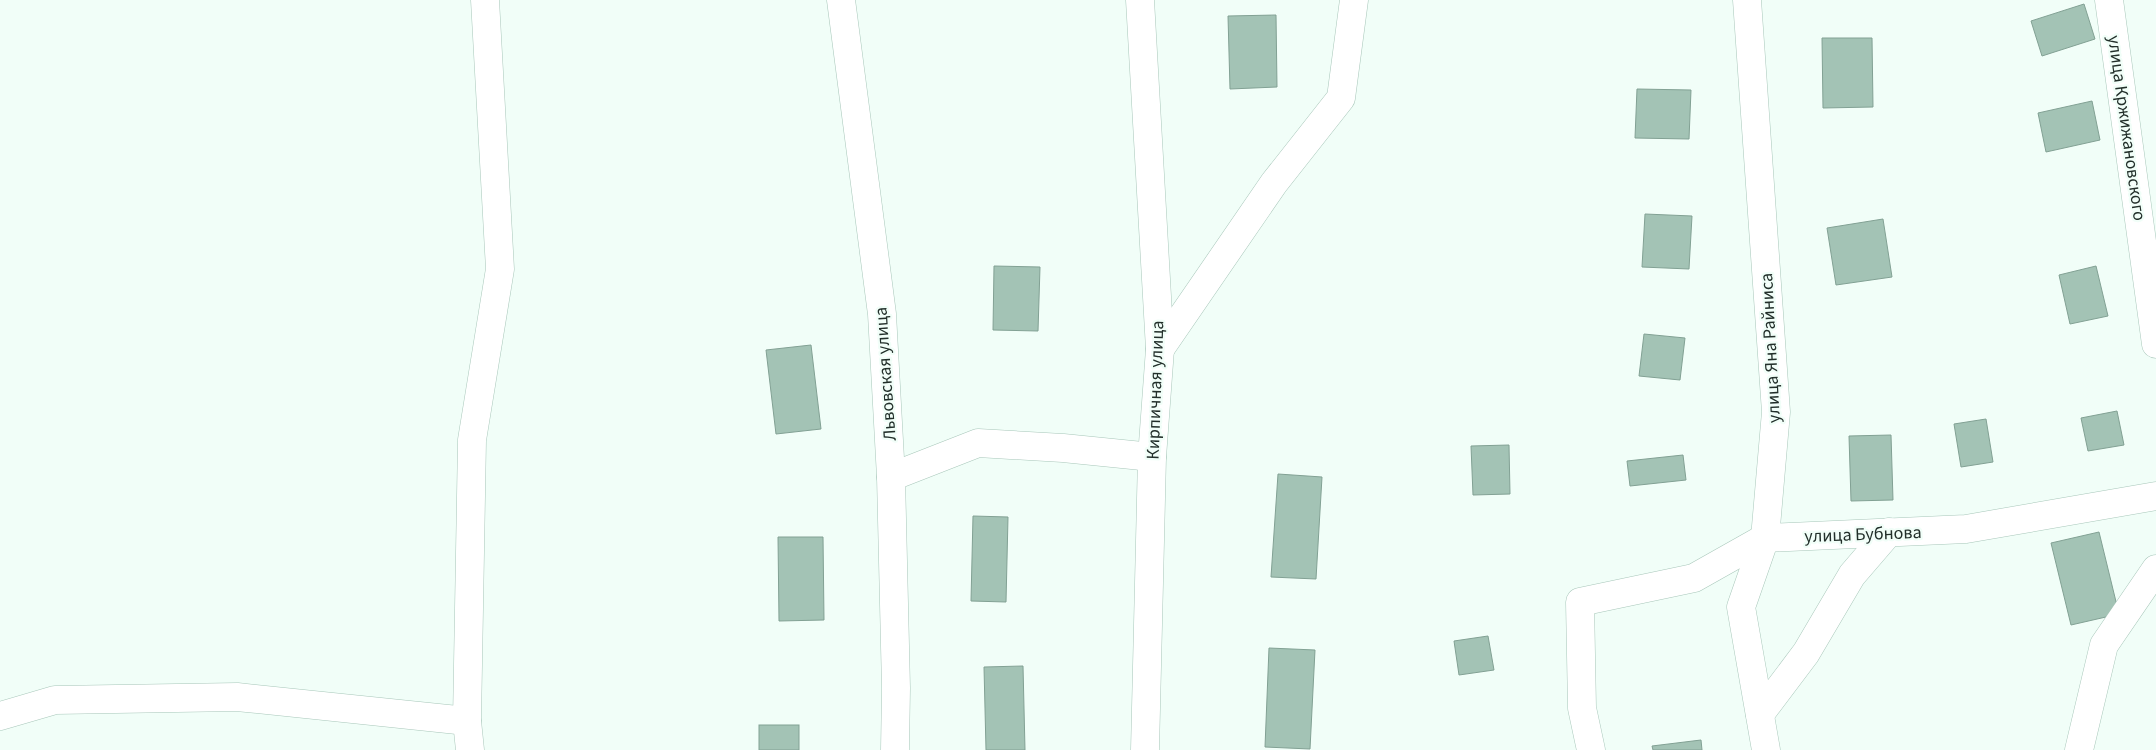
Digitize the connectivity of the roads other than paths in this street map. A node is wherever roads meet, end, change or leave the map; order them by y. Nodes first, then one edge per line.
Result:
1 (485, 0) edge
2 (841, 0) edge
3 (1140, 0) edge
4 (1354, 0) edge
5 (1747, 0) edge
6 (2109, 0) edge
7 (2156, 344) edge
8 (1160, 349) junction
9 (1152, 457) junction
10 (891, 477) junction
11 (2156, 496) edge
12 (1889, 532) junction
13 (1765, 538) junction
14 (2156, 569) edge
15 (1760, 714) junction
16 (0, 716) edge
17 (467, 721) junction
18 (470, 750) edge
19 (895, 750) edge
20 (1145, 750) edge
21 (1591, 750) edge
22 (1766, 750) edge
23 (2079, 750) edge

1 - 17 street
2 - 10 street, Львовская улица
3 - 8 street, Кирпичная улица
4 - 8 street
5 - 13 street, улица Яна Райниса
6 - 7 street, улица Кржижановского
8 - 9 street, Кирпичная улица
9 - 10 street
9 - 20 street, Кирпичная улица
10 - 19 street, Львовская улица
11 - 12 street, улица Бубнова
12 - 13 street, улица Бубнова
12 - 15 street
13 - 15 street, улица Яна Райниса
13 - 21 street, улица Бубнова
14 - 23 street
15 - 22 street, улица Яна Райниса
16 - 17 street
17 - 18 street

